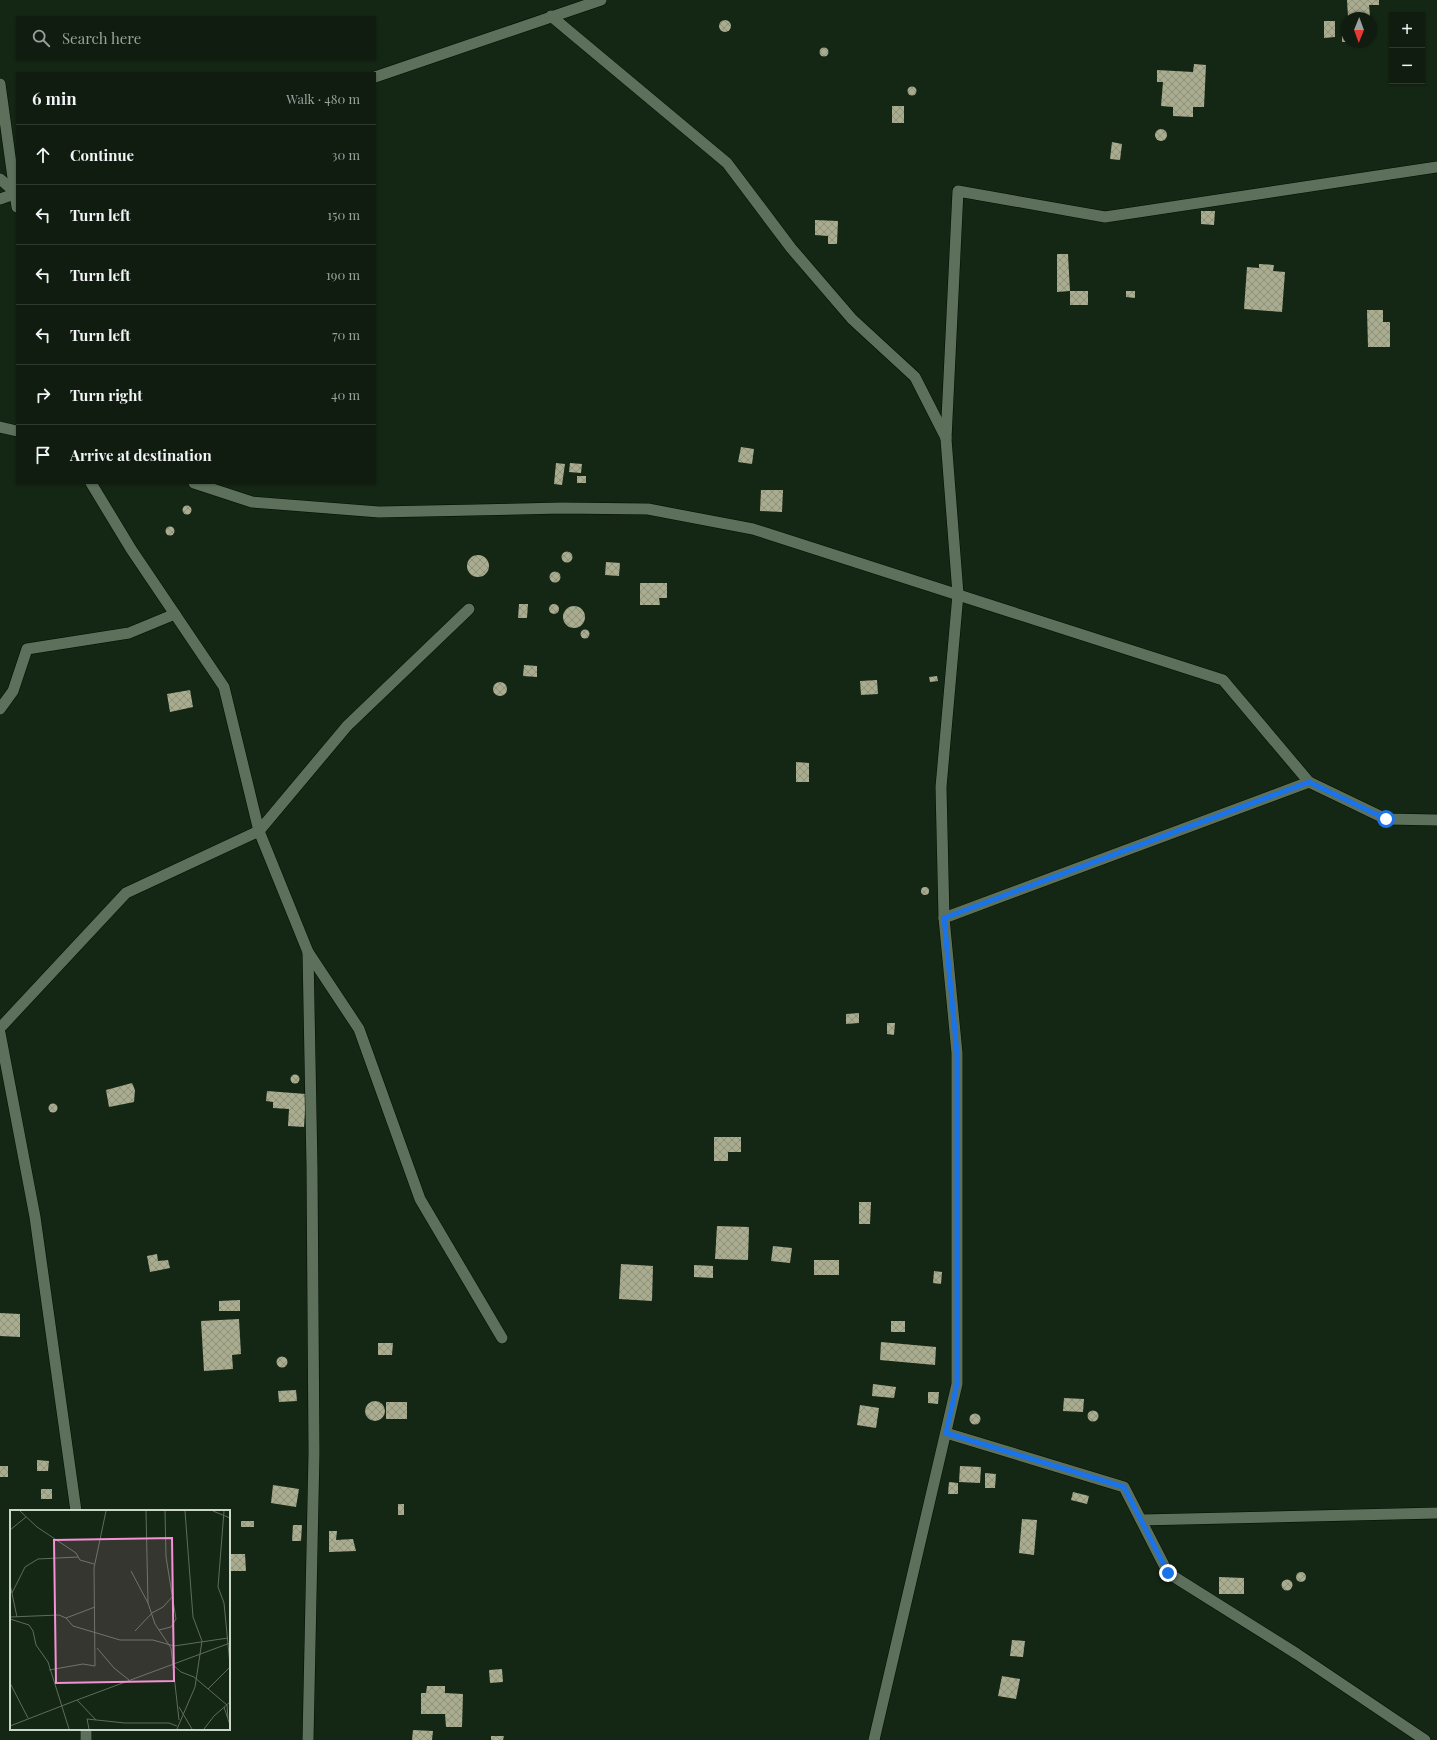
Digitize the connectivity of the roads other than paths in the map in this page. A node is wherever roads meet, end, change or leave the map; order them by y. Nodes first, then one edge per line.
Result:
1 (601, 0) edge
2 (551, 16) junction
3 (376, 77) edge
4 (0, 84) edge
5 (1437, 167) edge
6 (0, 179) edge
7 (16, 193) edge
8 (0, 199) edge
9 (0, 427) edge
10 (16, 431) edge
11 (946, 439) junction
12 (92, 484) edge
13 (197, 484) edge
14 (958, 594) junction
15 (469, 609) dead end
16 (174, 614) junction
17 (0, 709) edge
18 (1309, 782) junction
19 (1437, 820) edge
20 (259, 831) junction
21 (944, 918) junction
22 (308, 952) junction
23 (0, 1028) edge
24 (0, 1032) edge
25 (502, 1338) dead end
26 (946, 1433) junction
27 (76, 1510) edge
28 (1437, 1513) edge
29 (1141, 1520) junction
30 (308, 1740) edge
31 (874, 1740) edge
32 (1425, 1740) edge

1 - 2 street
2 - 3 street
2 - 11 street
4 - 7 street
5 - 11 street
6 - 7 street
7 - 8 street
9 - 10 street
11 - 14 street
12 - 16 street
13 - 14 street
14 - 18 street
14 - 21 street
15 - 20 street
16 - 17 street
16 - 20 street
18 - 19 street
18 - 21 street
20 - 22 street
20 - 23 street
21 - 26 street
22 - 25 street
22 - 30 street
24 - 27 street
26 - 29 street
26 - 31 street
28 - 29 street
29 - 32 street

